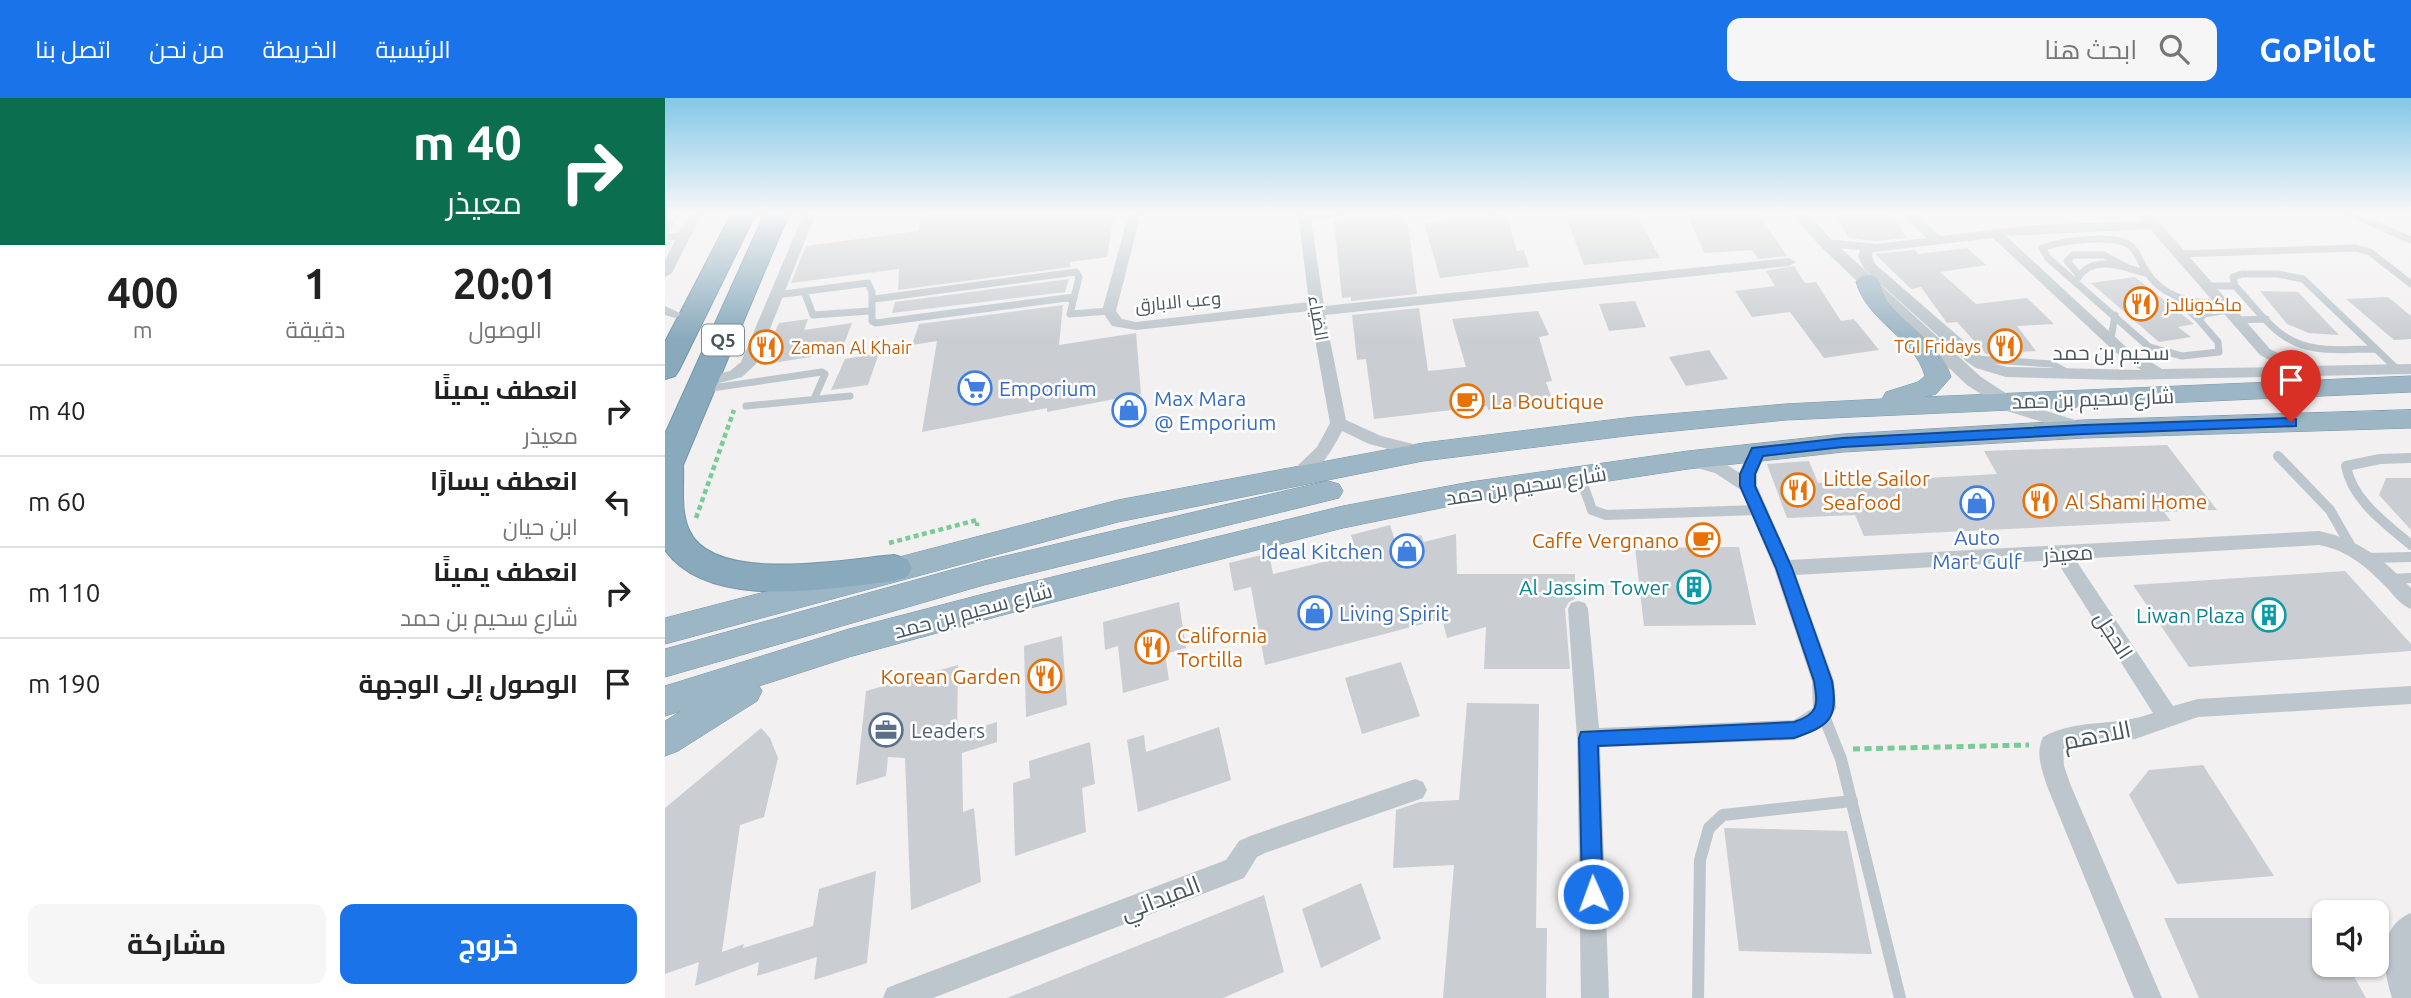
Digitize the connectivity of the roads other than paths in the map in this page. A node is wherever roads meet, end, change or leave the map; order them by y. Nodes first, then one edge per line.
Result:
1 (705, 255) edge
2 (723, 255) edge
3 (759, 255) edge
4 (792, 255) edge
5 (1124, 255) edge
6 (1310, 255) edge
7 (1839, 255) edge
8 (1865, 255) edge
9 (2019, 255) edge
10 (2046, 255) edge
11 (2091, 255) edge
12 (2105, 255) edge
13 (2137, 255) edge
14 (2180, 255) edge
15 (2374, 255) edge
16 (1789, 262) dead end
17 (2130, 269) junction
18 (2148, 274) junction
19 (2078, 278) junction
20 (1868, 282) junction
21 (2411, 284) edge
22 (2206, 286) junction
23 (2235, 286) junction
24 (804, 291) junction
25 (776, 295) junction
26 (2174, 297) junction
27 (1074, 298) junction
28 (874, 299) junction
29 (1317, 309) junction
30 (870, 311) junction
31 (1109, 311) junction
32 (2229, 311) junction
33 (2115, 315) junction
34 (668, 319) edge
35 (2266, 319) junction
36 (2199, 320) junction
37 (2115, 344) junction
38 (2376, 349) junction
39 (2265, 352) junction
40 (2301, 369) junction
41 (665, 370) edge
42 (2215, 372) junction
43 (2260, 372) junction
44 (2157, 373) junction
45 (2407, 374) edge
46 (2119, 375) junction
47 (702, 386) junction
48 (2186, 395) junction
49 (850, 396) dead end
50 (814, 399) junction
51 (2002, 400) junction
52 (2411, 402) edge
53 (746, 406) dead end
54 (1879, 407) junction
55 (2411, 419) edge
56 (2291, 422) junction
57 (1338, 423) junction
58 (2084, 429) junction
59 (1581, 432) junction
60 (1423, 452) junction
61 (1757, 452) junction
62 (2278, 456) dead end
63 (2411, 458) edge
64 (1688, 460) junction
65 (666, 468) edge
66 (1297, 475) junction
67 (1580, 476) junction
68 (1748, 486) junction
69 (1758, 510) junction
70 (2350, 545) junction
71 (2411, 545) edge
72 (2062, 554) junction
73 (885, 557) junction
74 (2411, 557) edge
75 (2369, 558) junction
76 (1784, 568) junction
77 (2411, 578) edge
78 (2390, 579) junction
79 (2411, 601) edge
80 (1578, 609) dead end
81 (665, 631) edge
82 (849, 643) junction
83 (665, 663) edge
84 (2411, 695) edge
85 (665, 701) edge
86 (1823, 714) junction
87 (2167, 716) junction
88 (1588, 738) junction
89 (665, 740) edge
90 (1415, 790) dead end
91 (1851, 801) junction
92 (2411, 926) edge
93 (949, 988) edge
94 (897, 998) edge
95 (1595, 998) edge
96 (1698, 998) edge
97 (1900, 998) edge
98 (2148, 998) edge
99 (2406, 998) edge

1 - 34 highway, Q5
2 - 41 highway
3 - 47 highway, Q5
4 - 25 street
5 - 31 street, وعب الابارق
6 - 29 street, الضياء
7 - 20 street
8 - 46 street, سحيم بن حمد
9 - 37 street
10 - 19 lane
11 - 19 lane
12 - 17 lane
13 - 18 lane
14 - 22 street
15 - 21 lane
16 - 29 street, وعب الابارق
17 - 18 lane
17 - 19 lane
18 - 26 lane
19 - 33 lane
20 - 51 street
20 - 54 highway
22 - 23 lane
22 - 32 street
23 - 35 lane
23 - 38 lane
24 - 25 lane
24 - 28 lane
24 - 30 lane
25 - 47 street
26 - 32 lane
26 - 36 lane
27 - 28 lane
27 - 30 lane
27 - 31 lane
28 - 30 lane
29 - 31 street, وعب الابارق
29 - 57 street, الضياء
32 - 35 lane
32 - 36 lane
32 - 39 street
33 - 36 lane
33 - 37 lane
35 - 38 lane
37 - 44 street
37 - 46 street
38 - 45 lane
39 - 40 street
39 - 43 street
40 - 43 street, سحيم بن حمد
40 - 45 street, سحيم بن حمد
42 - 43 street, سحيم بن حمد
42 - 44 street, سحيم بن حمد
42 - 48 highway
44 - 46 street, سحيم بن حمد
45 - 48 highway, شارع سحيم بن حمد
47 - 50 lane
47 - 65 highway, Q5
48 - 51 highway, شارع سحيم بن حمد
49 - 50 lane
50 - 53 lane
51 - 54 highway, شارع سحيم بن حمد
51 - 58 street
52 - 56 highway
54 - 59 highway, شارع سحيم بن حمد
55 - 56 highway, شارع سحيم بن حمد
56 - 58 highway, شارع سحيم بن حمد
57 - 60 street
57 - 66 street
58 - 61 highway, شارع سحيم بن حمد
59 - 60 highway, شارع سحيم بن حمد
59 - 83 highway
60 - 66 highway, شارع سحيم بن حمد
61 - 64 highway, شارع سحيم بن حمد
61 - 68 street
62 - 70 lane
63 - 71 lane
64 - 67 highway, شارع سحيم بن حمد
64 - 68 street
65 - 73 highway
66 - 73 highway, شارع سحيم بن حمد
67 - 69 lane
67 - 82 highway, شارع سحيم بن حمد
68 - 69 street
69 - 76 street
70 - 72 street, معيذر
70 - 75 street
72 - 76 street, معيذر
72 - 87 street, الحجل
73 - 81 highway, شارع سحيم بن حمد
74 - 75 lane
75 - 78 street
76 - 86 street
77 - 78 lane
78 - 79 street
80 - 88 street
82 - 85 highway, شارع سحيم بن حمد
82 - 89 highway
84 - 87 street, الادهم
86 - 88 street
86 - 91 lane
87 - 98 street, الادهم
88 - 95 street
90 - 93 street, الميداني
91 - 96 lane
91 - 97 lane
92 - 99 street
93 - 94 street, الميداني

